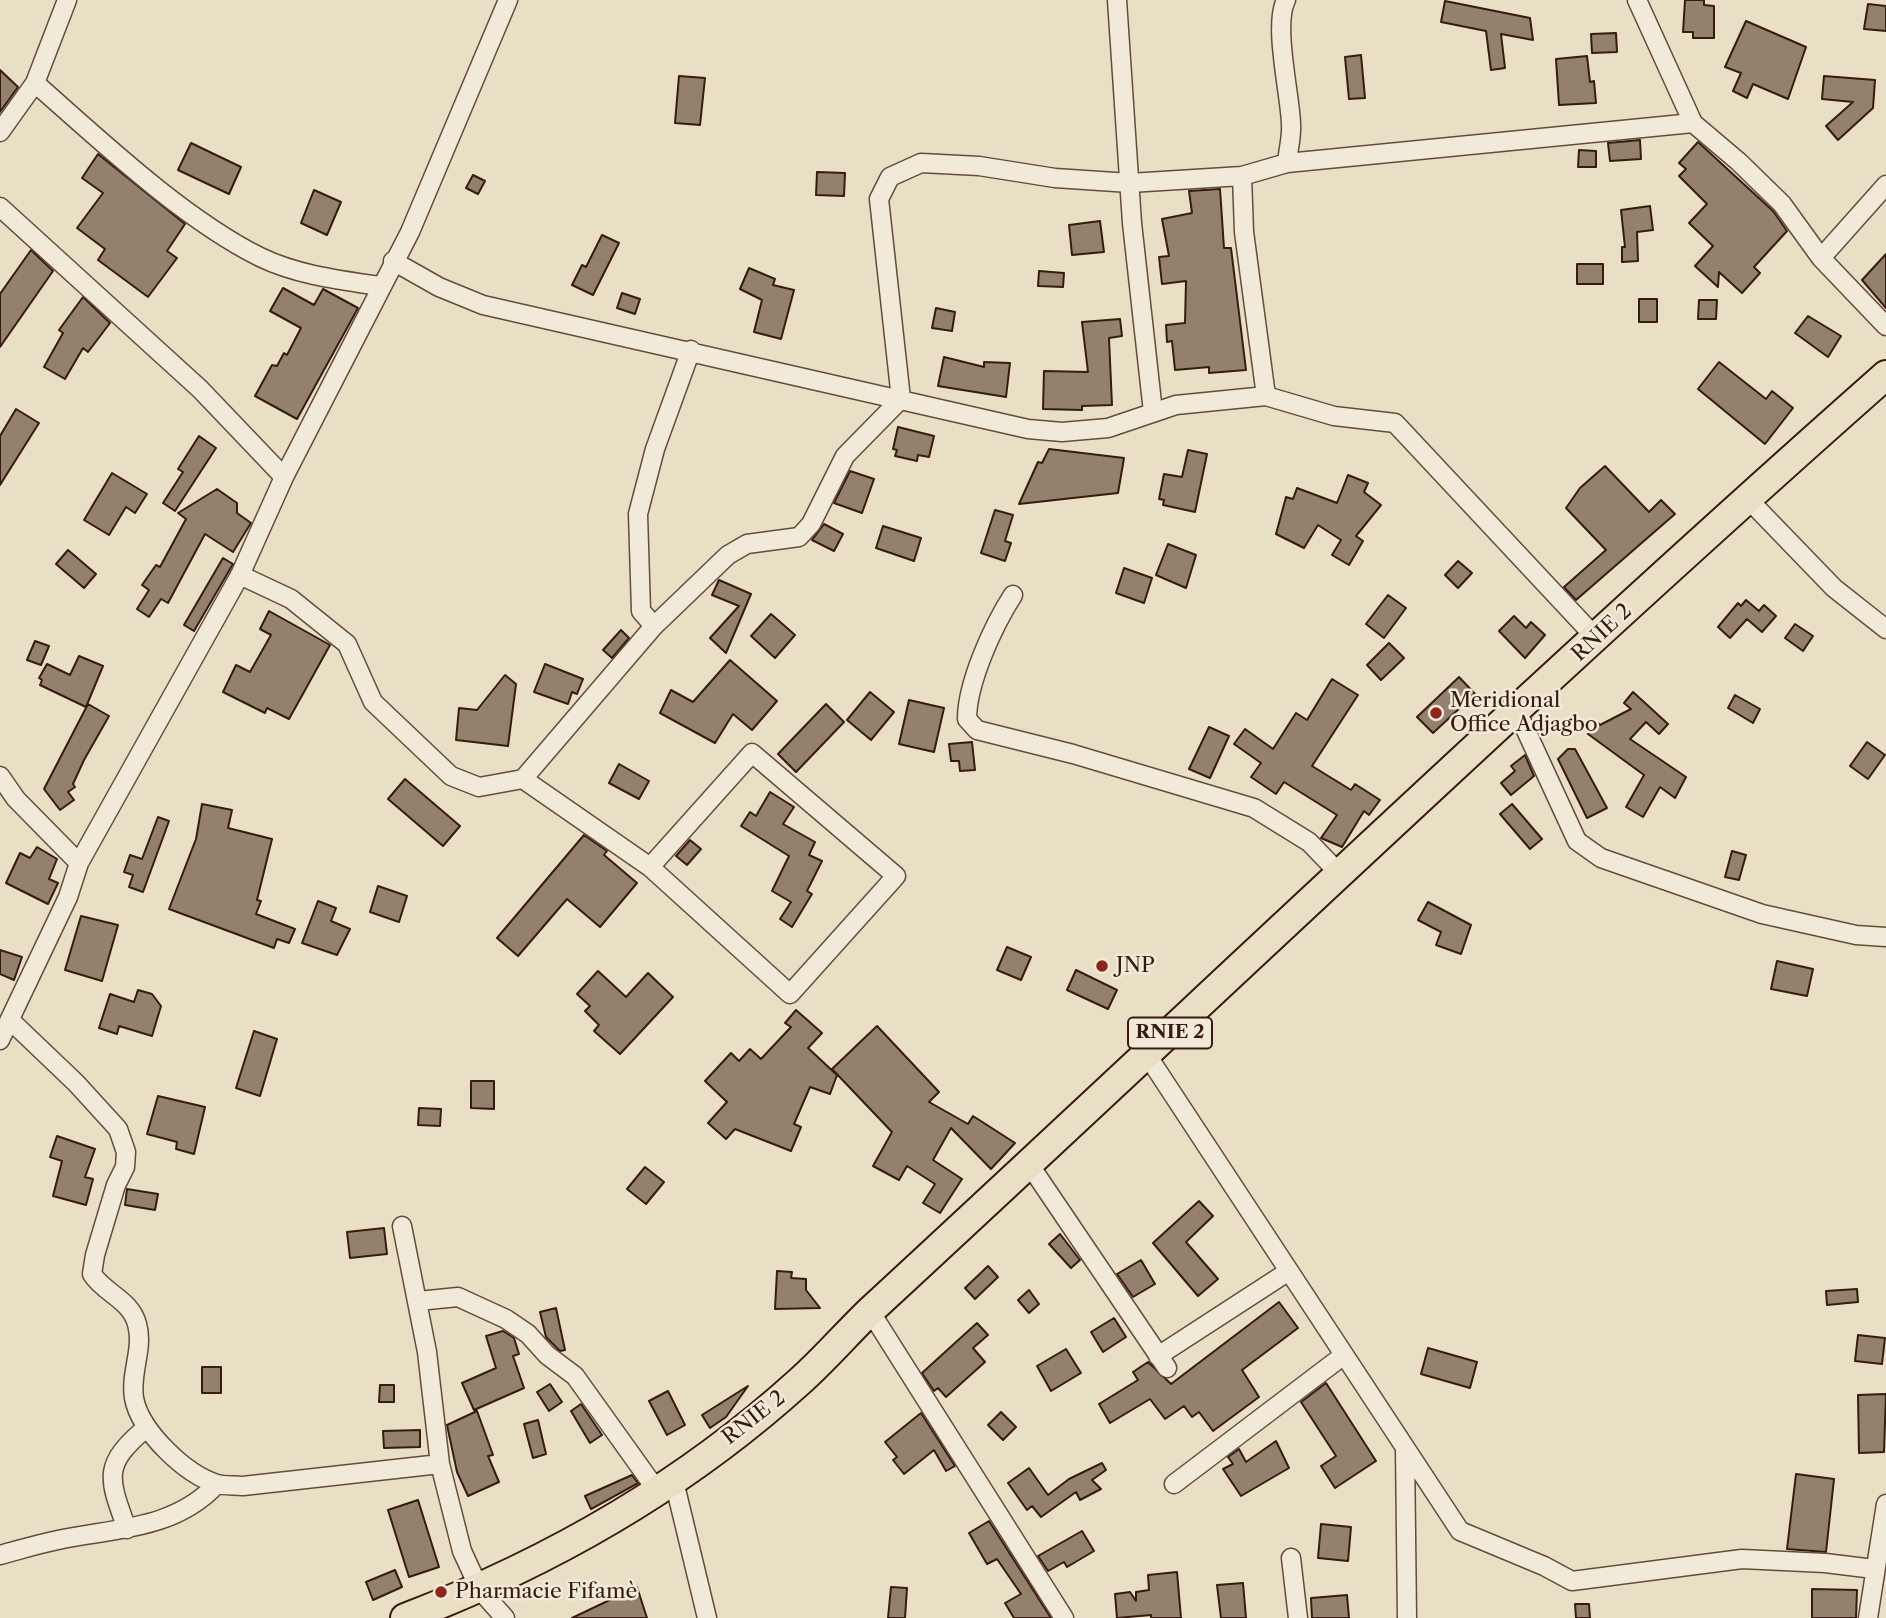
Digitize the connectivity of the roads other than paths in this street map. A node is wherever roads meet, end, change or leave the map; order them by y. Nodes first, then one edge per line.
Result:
1 (67, 0) edge
2 (508, 0) edge
3 (1117, 0) edge
4 (1286, 0) edge
5 (1637, 0) edge
6 (35, 83) junction
7 (1693, 124) junction
8 (0, 132) edge
9 (1287, 163) junction
10 (1242, 176) junction
11 (1130, 183) junction
12 (1886, 186) edge
13 (0, 207) edge
14 (1821, 258) junction
15 (393, 261) junction
16 (380, 286) junction
17 (1886, 326) edge
18 (691, 350) junction
19 (1886, 375) edge
20 (1266, 396) junction
21 (901, 399) junction
22 (1153, 412) junction
23 (284, 477) junction
24 (1747, 498) junction
25 (240, 575) junction
26 (1013, 594) dead end
27 (654, 626) junction
28 (1886, 629) edge
29 (1597, 639) junction
30 (1517, 711) junction
31 (0, 776) edge
32 (523, 779) junction
33 (79, 863) junction
34 (650, 867) junction
35 (1339, 873) junction
36 (1886, 937) edge
37 (10, 1020) junction
38 (0, 1040) edge
39 (1147, 1055) junction
40 (1029, 1164) junction
41 (402, 1226) dead end
42 (1289, 1271) junction
43 (418, 1301) junction
44 (870, 1311) junction
45 (1344, 1355) junction
46 (147, 1427) junction
47 (1405, 1448) junction
48 (440, 1464) junction
49 (217, 1484) junction
50 (1174, 1484) dead end
51 (666, 1487) junction
52 (1886, 1504) edge
53 (127, 1529) junction
54 (0, 1555) edge
55 (1291, 1558) dead end
56 (1874, 1569) junction
57 (480, 1590) junction
58 (405, 1618) edge
59 (505, 1618) edge
60 (707, 1618) edge
61 (1064, 1618) edge
62 (1298, 1618) edge
63 (1407, 1618) edge
64 (1868, 1618) edge

1 - 6 street
2 - 15 street
3 - 11 street
4 - 9 street
5 - 7 street
6 - 8 street
6 - 16 street
7 - 9 street
7 - 14 street
9 - 10 street
10 - 11 street
10 - 20 street
11 - 21 street
11 - 22 street
12 - 14 street
13 - 23 street
14 - 17 street
15 - 16 street
15 - 18 street
16 - 23 street
18 - 21 street
18 - 27 street
19 - 24 highway, RNIE 2 / RNIE 2
20 - 22 street
20 - 29 street
21 - 22 street
21 - 27 street
23 - 25 street
24 - 28 street
24 - 29 highway, RNIE 2 / RNIE 2
25 - 32 street
25 - 33 street
26 - 35 street
27 - 32 street
29 - 30 highway, RNIE 2 / RNIE 2
30 - 35 highway, RNIE 2 / RNIE 2
30 - 36 street
31 - 33 street
32 - 34 street
33 - 37 street
34 - 34 street
35 - 39 highway, RNIE 2 / RNIE 2
37 - 38 street
37 - 46 street
39 - 40 highway, RNIE 2 / RNIE 2
39 - 42 street
40 - 42 street
40 - 44 highway, RNIE 2 / RNIE 2
41 - 43 street
42 - 45 street
43 - 48 street
43 - 51 street
44 - 51 highway, RNIE 2 / RNIE 2
44 - 61 street
45 - 47 street
45 - 50 street
46 - 49 street
46 - 53 street
47 - 56 street
47 - 63 street
48 - 49 street
48 - 57 street
49 - 53 street
51 - 57 highway, RNIE 2 / RNIE 2
51 - 60 street
52 - 56 street
53 - 54 street
55 - 62 street
56 - 64 street
57 - 58 highway, RNIE 2 / RNIE 2
57 - 59 street

